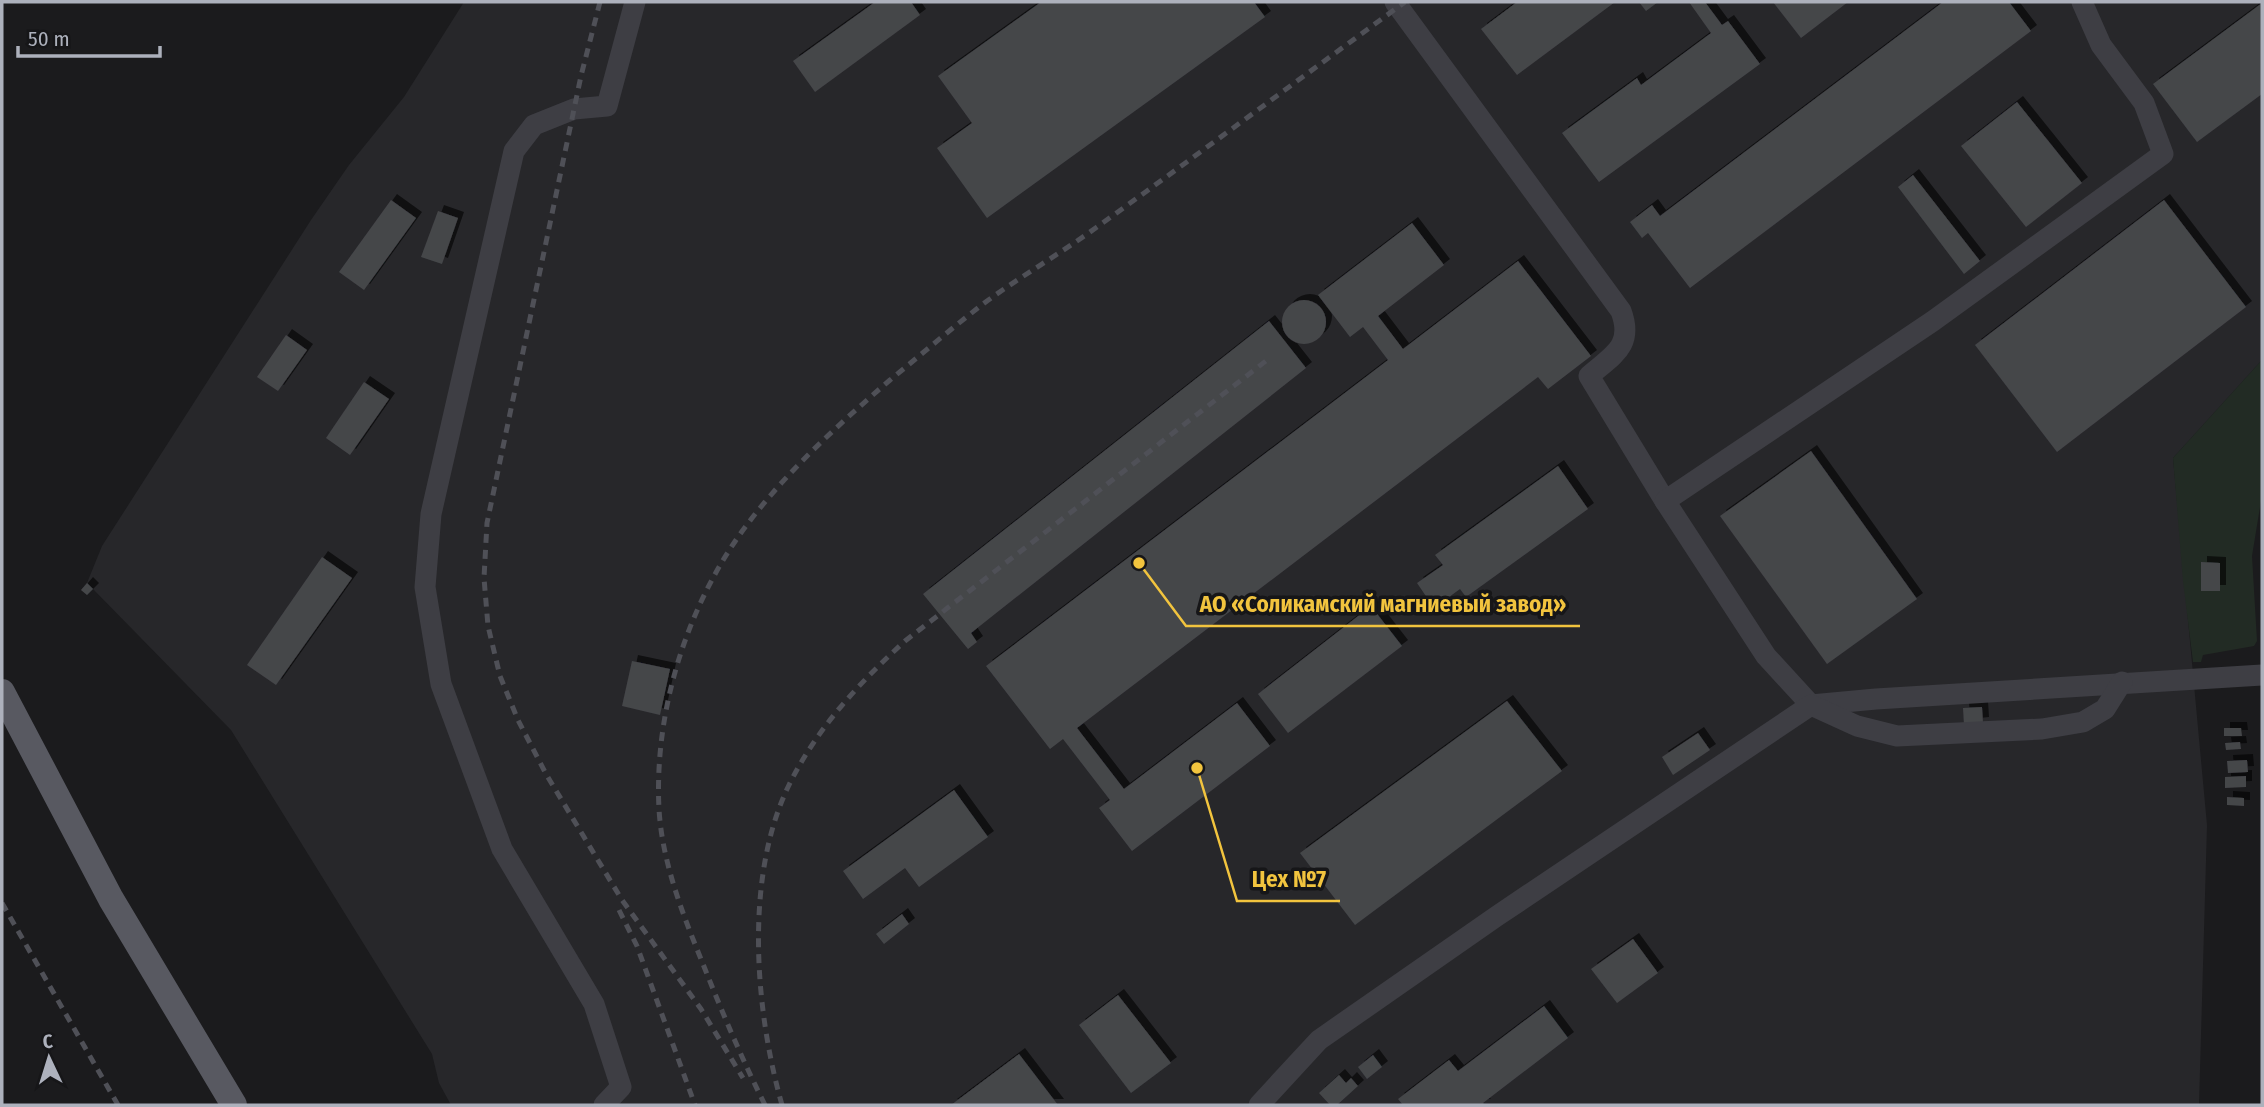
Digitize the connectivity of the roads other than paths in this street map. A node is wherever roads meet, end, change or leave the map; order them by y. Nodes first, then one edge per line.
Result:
1 (635, 2) edge
2 (1395, 2) edge
3 (2082, 2) edge
4 (1665, 501) junction
5 (2262, 675) edge
6 (2122, 682) junction
7 (2, 692) edge
8 (1811, 705) junction
9 (234, 1105) edge
10 (604, 1105) edge
11 (1259, 1105) edge

1 - 10 lane
2 - 4 lane
3 - 4 lane
4 - 8 lane
5 - 6 lane
6 - 8 lane
6 - 8 lane
7 - 9 main road
8 - 11 lane

